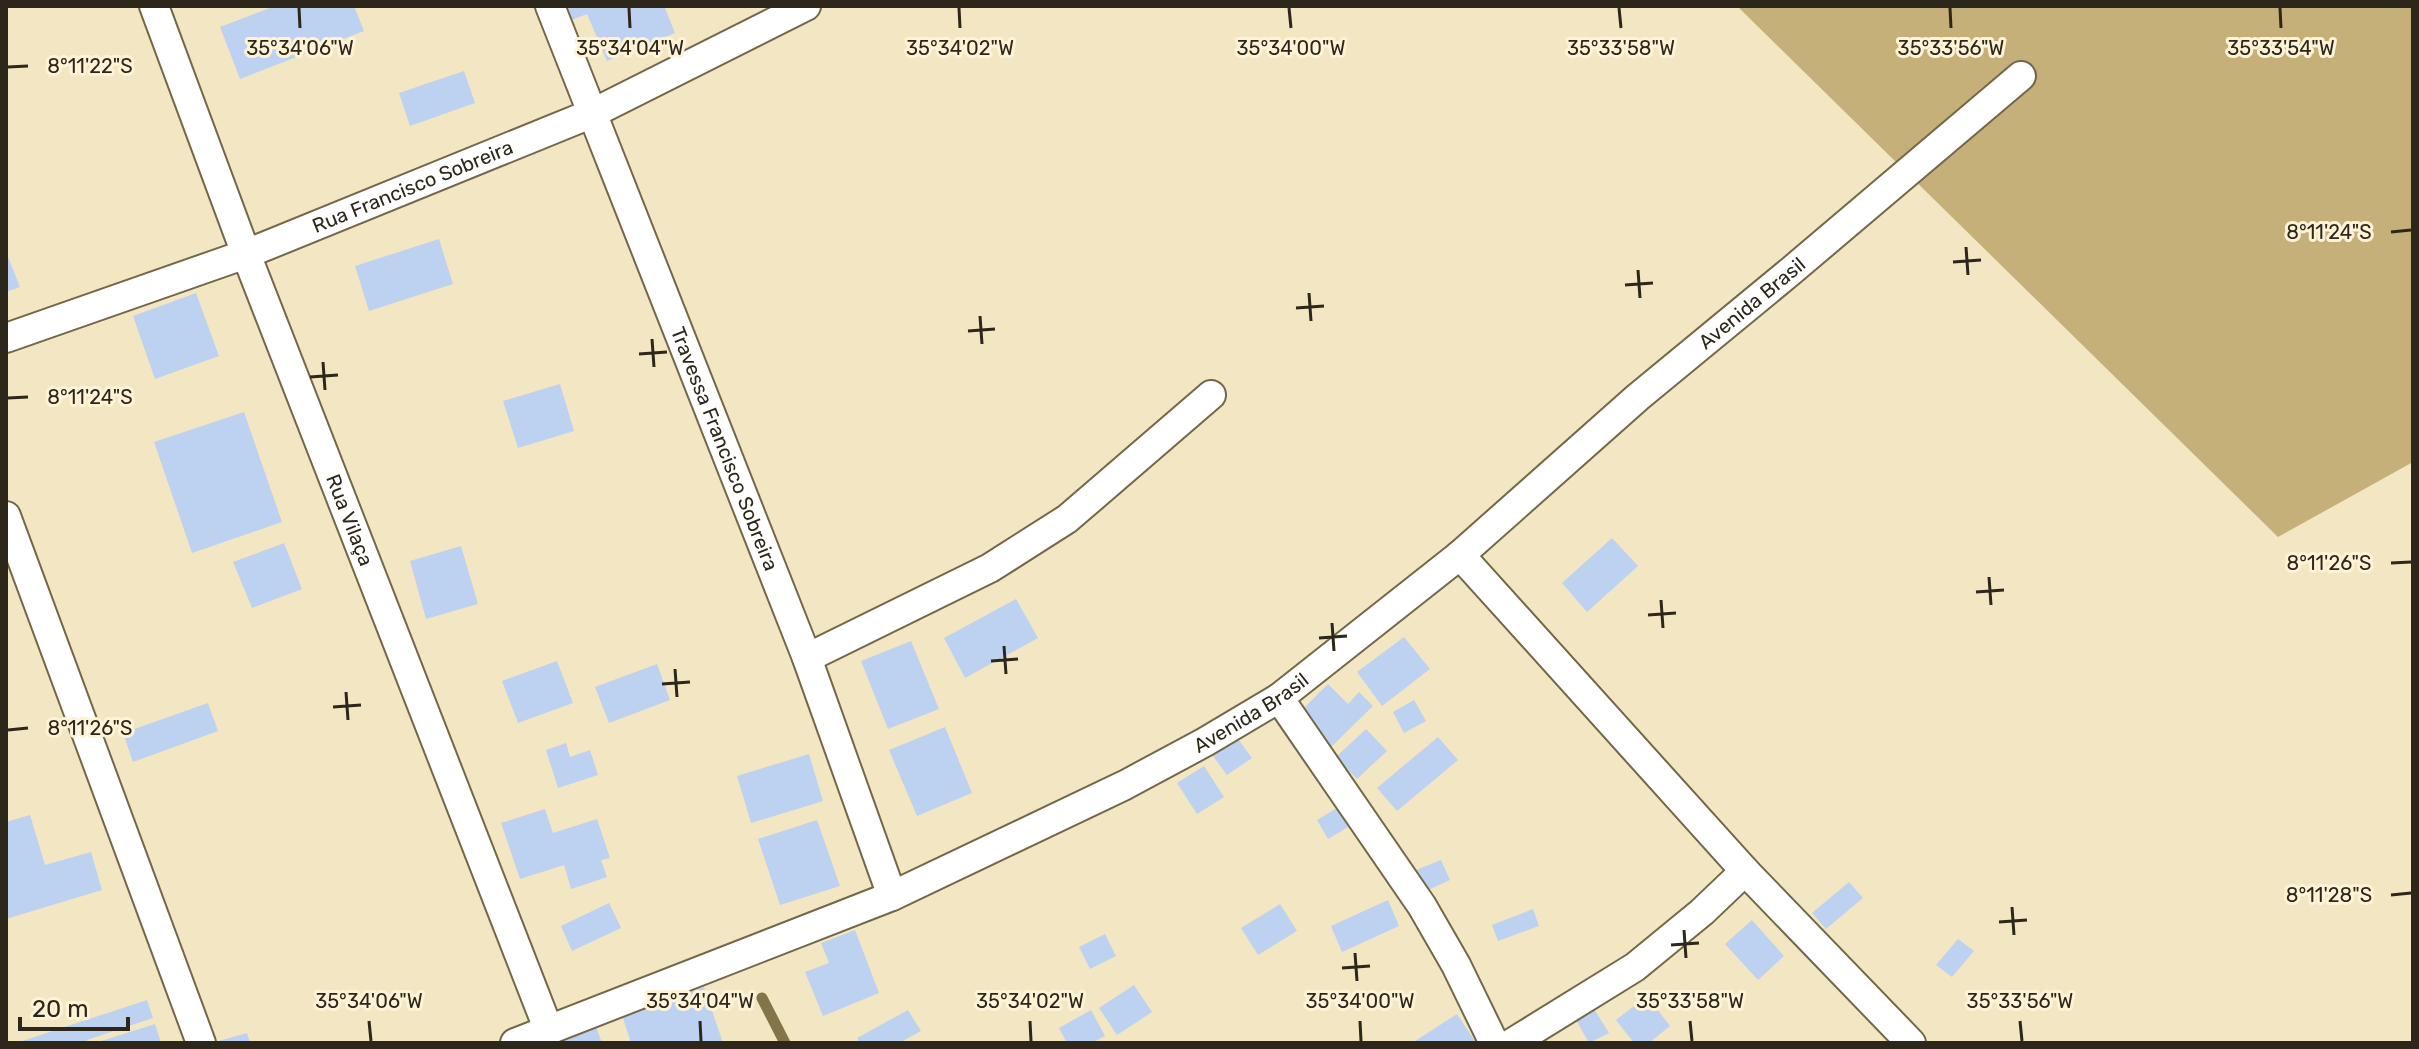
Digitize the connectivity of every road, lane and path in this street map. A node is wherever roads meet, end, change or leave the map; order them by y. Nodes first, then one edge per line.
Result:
1 (154, 6) edge
2 (550, 6) edge
3 (806, 6) edge
4 (2021, 76) dead end
5 (593, 113) junction
6 (246, 254) junction
7 (6, 338) edge
8 (1211, 395) dead end
9 (6, 516) edge
10 (1460, 555) junction
11 (807, 658) junction
12 (1279, 698) junction
13 (1745, 871) junction
14 (892, 896) junction
15 (530, 1039) edge
16 (201, 1043) edge
17 (1494, 1043) edge
18 (1512, 1043) edge
19 (1911, 1043) edge

1 - 6 street, Rua Vilaça
2 - 5 street, Travessa Francisco Sobreira
3 - 5 street, Rua Francisco Sobreira
4 - 10 street, Avenida Brasil
5 - 6 street, Rua Francisco Sobreira
5 - 11 street, Travessa Francisco Sobreira
6 - 7 street, Rua Francisco Sobreira
6 - 15 street, Rua Vilaça
8 - 11 street
9 - 16 street
10 - 12 street, Avenida Brasil
10 - 13 street
11 - 14 street, Travessa Francisco Sobreira
12 - 14 street, Avenida Brasil
12 - 17 street
13 - 18 street
13 - 19 street
14 - 15 street, Avenida Brasil

